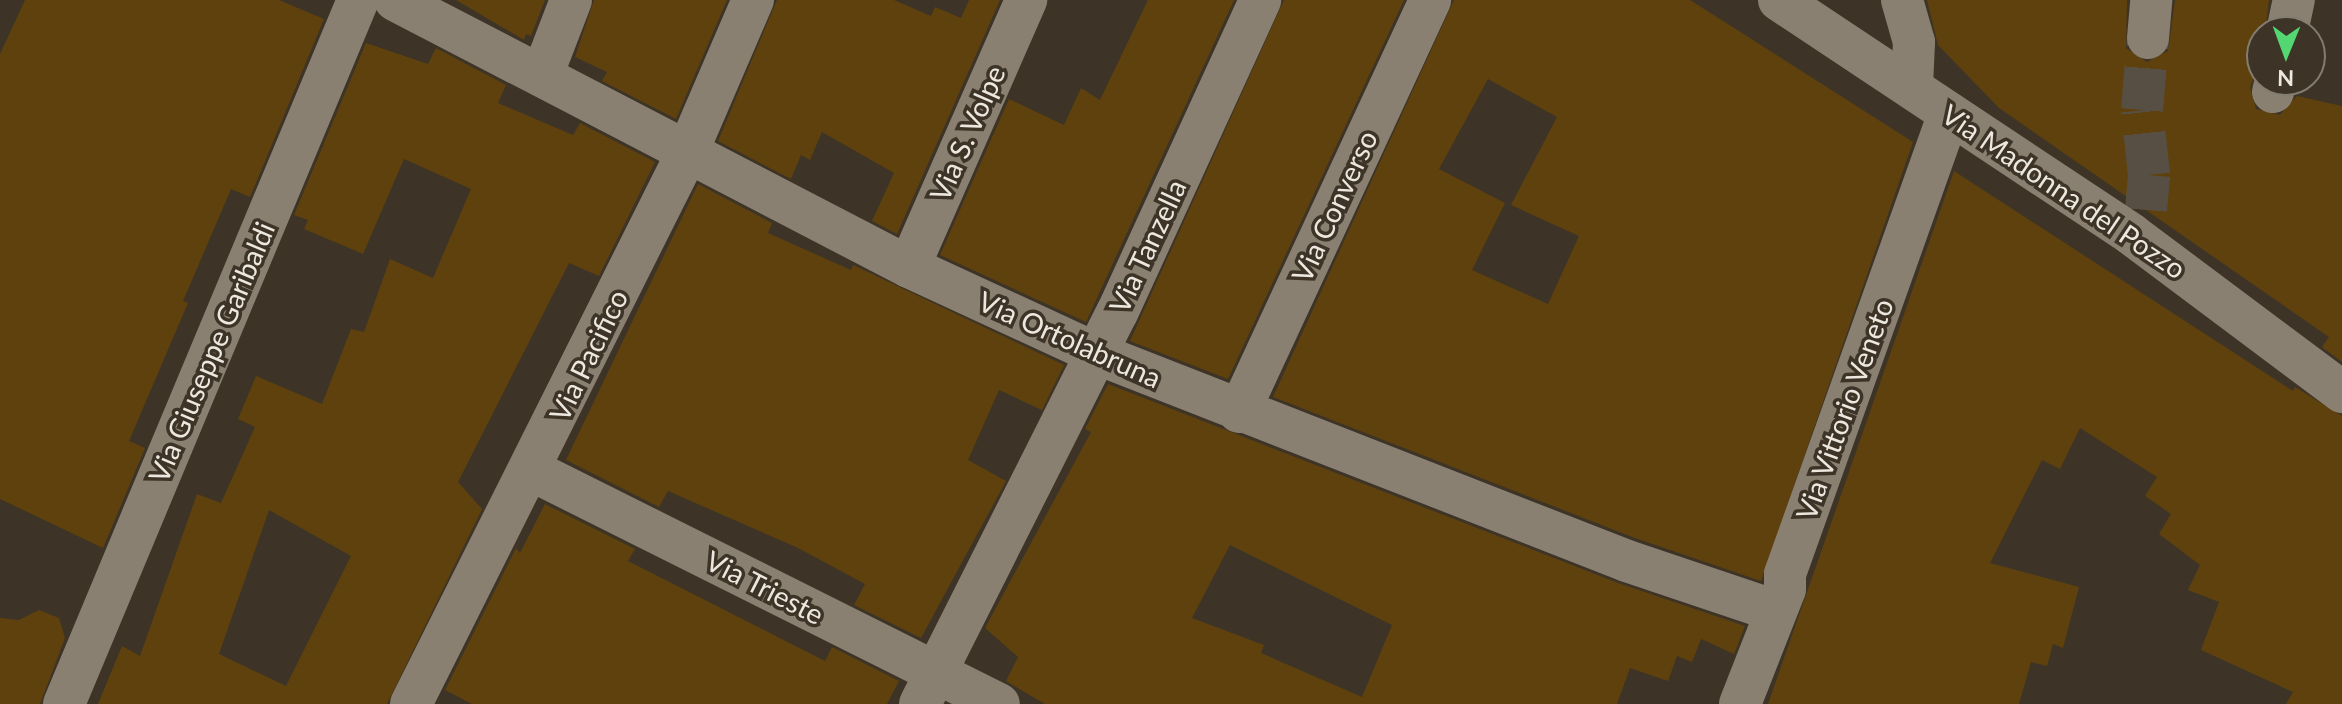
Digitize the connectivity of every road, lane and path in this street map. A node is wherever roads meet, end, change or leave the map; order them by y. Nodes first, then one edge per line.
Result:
1 (358, 0) edge
2 (395, 0) edge
3 (571, 0) edge
4 (753, 0) edge
5 (1026, 0) edge
6 (1260, 0) edge
7 (1430, 0) edge
8 (1779, 0) edge
9 (1902, 0) edge
10 (543, 73) junction
11 (1912, 86) junction
12 (1949, 113) junction
13 (687, 153) junction
14 (909, 267) junction
15 (1095, 353) junction
16 (2342, 392) edge
17 (1239, 412) junction
18 (531, 470) junction
19 (1776, 611) junction
20 (928, 688) edge
21 (417, 702) edge
22 (64, 704) edge
23 (999, 704) edge
24 (1740, 704) edge

1 - 22 street, Via Giuseppe Garibaldi
2 - 10 street, Via Ortolabruna
3 - 10 street
4 - 13 street, Via Pacifico
5 - 14 street, Via S. Volpe
6 - 15 street, Via Tanzella
7 - 17 street, Via Converso
8 - 11 street, Via Madonna del Pozzo
9 - 11 street
10 - 13 street, Via Ortolabruna
11 - 12 street, Via Madonna del Pozzo
12 - 16 street, Via Madonna del Pozzo
12 - 19 street, Via Vittorio Veneto
13 - 14 street, Via Ortolabruna
13 - 18 street, Via Pacifico
14 - 15 street, Via Ortolabruna
15 - 17 street, Via Ortolabruna
15 - 20 street, Via Tanzella
17 - 19 street, Via Ortolabruna
18 - 20 street, Via Trieste
18 - 21 street, Via Pacifico
19 - 24 street, Via Vittorio Veneto
20 - 23 street, Via Trieste

